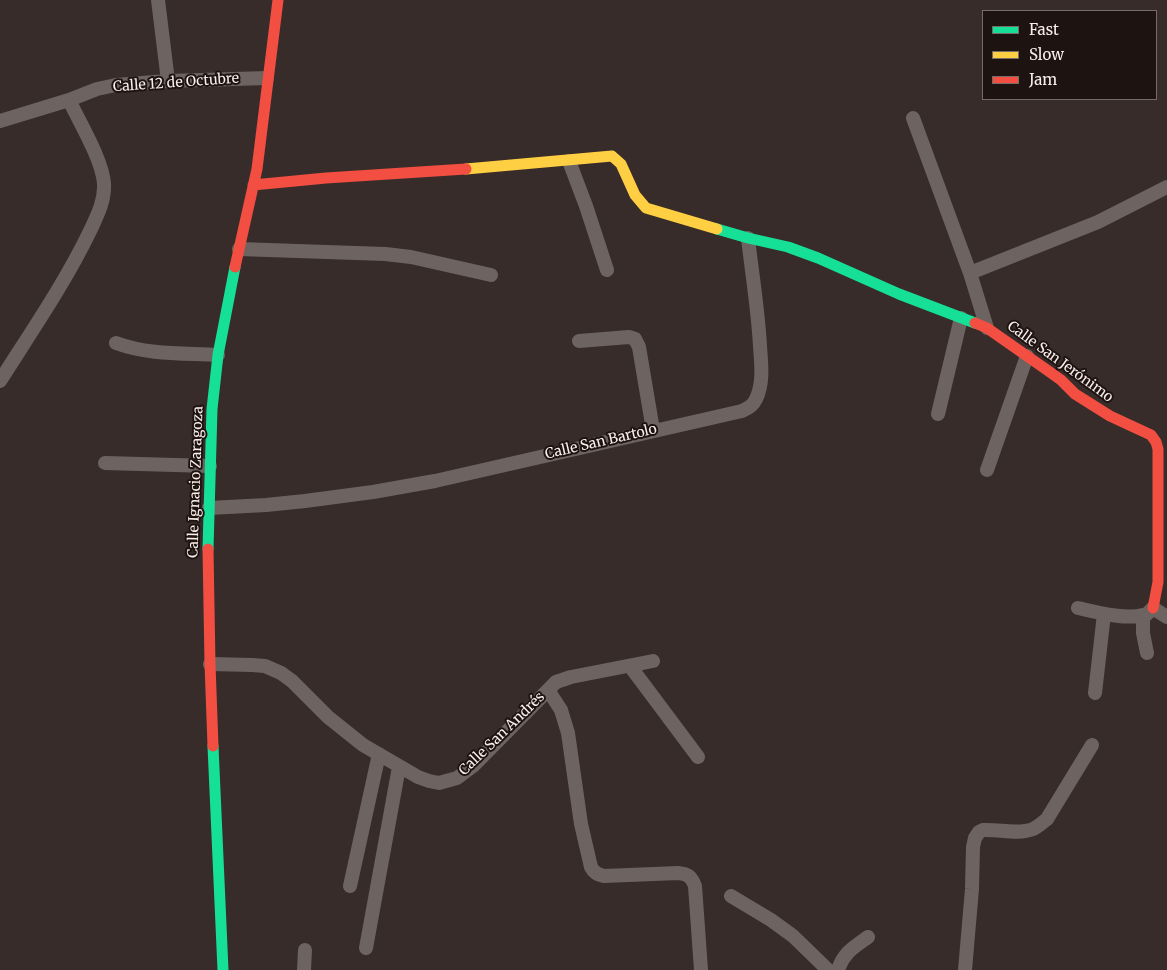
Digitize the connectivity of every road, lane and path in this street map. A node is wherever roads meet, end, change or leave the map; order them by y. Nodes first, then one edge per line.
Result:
1 (158, 0) edge
2 (278, 0) edge
3 (267, 78) junction
4 (168, 81) junction
5 (68, 100) junction
6 (914, 118) dead end
7 (0, 121) edge
8 (569, 161) junction
9 (253, 185) junction
10 (1167, 187) edge
11 (748, 238) junction
12 (239, 249) junction
13 (607, 270) dead end
14 (970, 273) junction
15 (491, 275) dead end
16 (961, 318) junction
17 (987, 328) junction
18 (579, 341) dead end
19 (116, 343) dead end
20 (218, 354) junction
21 (1027, 356) junction
22 (0, 381) edge
23 (938, 414) dead end
24 (653, 430) junction
25 (105, 463) dead end
26 (210, 466) junction
27 (987, 470) dead end
28 (209, 508) junction
29 (1078, 608) dead end
30 (1148, 612) junction
31 (1104, 614) junction
32 (1167, 617) edge
33 (1147, 653) dead end
34 (652, 661) dead end
35 (210, 664) junction
36 (630, 666) junction
37 (548, 690) junction
38 (1094, 693) dead end
39 (1092, 745) dead end
40 (379, 754) junction
41 (698, 757) dead end
42 (399, 767) junction
43 (350, 886) dead end
44 (731, 896) dead end
45 (868, 937) dead end
46 (366, 948) dead end
47 (306, 950) dead end
48 (223, 970) edge
49 (304, 970) edge
50 (701, 970) edge
51 (828, 970) edge
52 (838, 970) edge
53 (965, 970) edge

1 - 4 street
2 - 3 street, Calle Ignacio Zaragoza
3 - 4 street, Calle 12 de Octubre
3 - 9 street, Calle Ignacio Zaragoza
4 - 5 street, Calle 12 de Octubre
5 - 7 street, Calle 12 de Octubre
5 - 22 street
6 - 14 street
8 - 9 street
8 - 11 street
8 - 13 street
9 - 12 street, Calle Ignacio Zaragoza
10 - 14 street
11 - 16 street, Calle San Jerónimo
11 - 24 street, Calle San Bartolo
12 - 15 street
12 - 20 street, Calle Ignacio Zaragoza
14 - 17 street
16 - 17 street, Calle San Jerónimo
16 - 23 street
17 - 21 street, Calle San Jerónimo
18 - 24 street
19 - 20 street
20 - 26 street, Calle Ignacio Zaragoza
21 - 27 street
21 - 30 street, Calle San Jerónimo
24 - 28 street, Calle San Bartolo
25 - 26 street
26 - 28 street, Calle Ignacio Zaragoza
28 - 35 street, Calle Ignacio Zaragoza
29 - 31 street
30 - 31 street
30 - 32 street
30 - 33 street
31 - 38 street
34 - 36 street
35 - 40 street, Calle San Andrés
35 - 48 street, Calle Ignacio Zaragoza
36 - 37 street
36 - 41 street
37 - 42 street, Calle San Andrés
37 - 50 street, Calle San Andrés
39 - 53 street
40 - 42 street, Calle San Andrés
40 - 43 street
42 - 46 street
44 - 51 street
45 - 52 street
47 - 49 street

